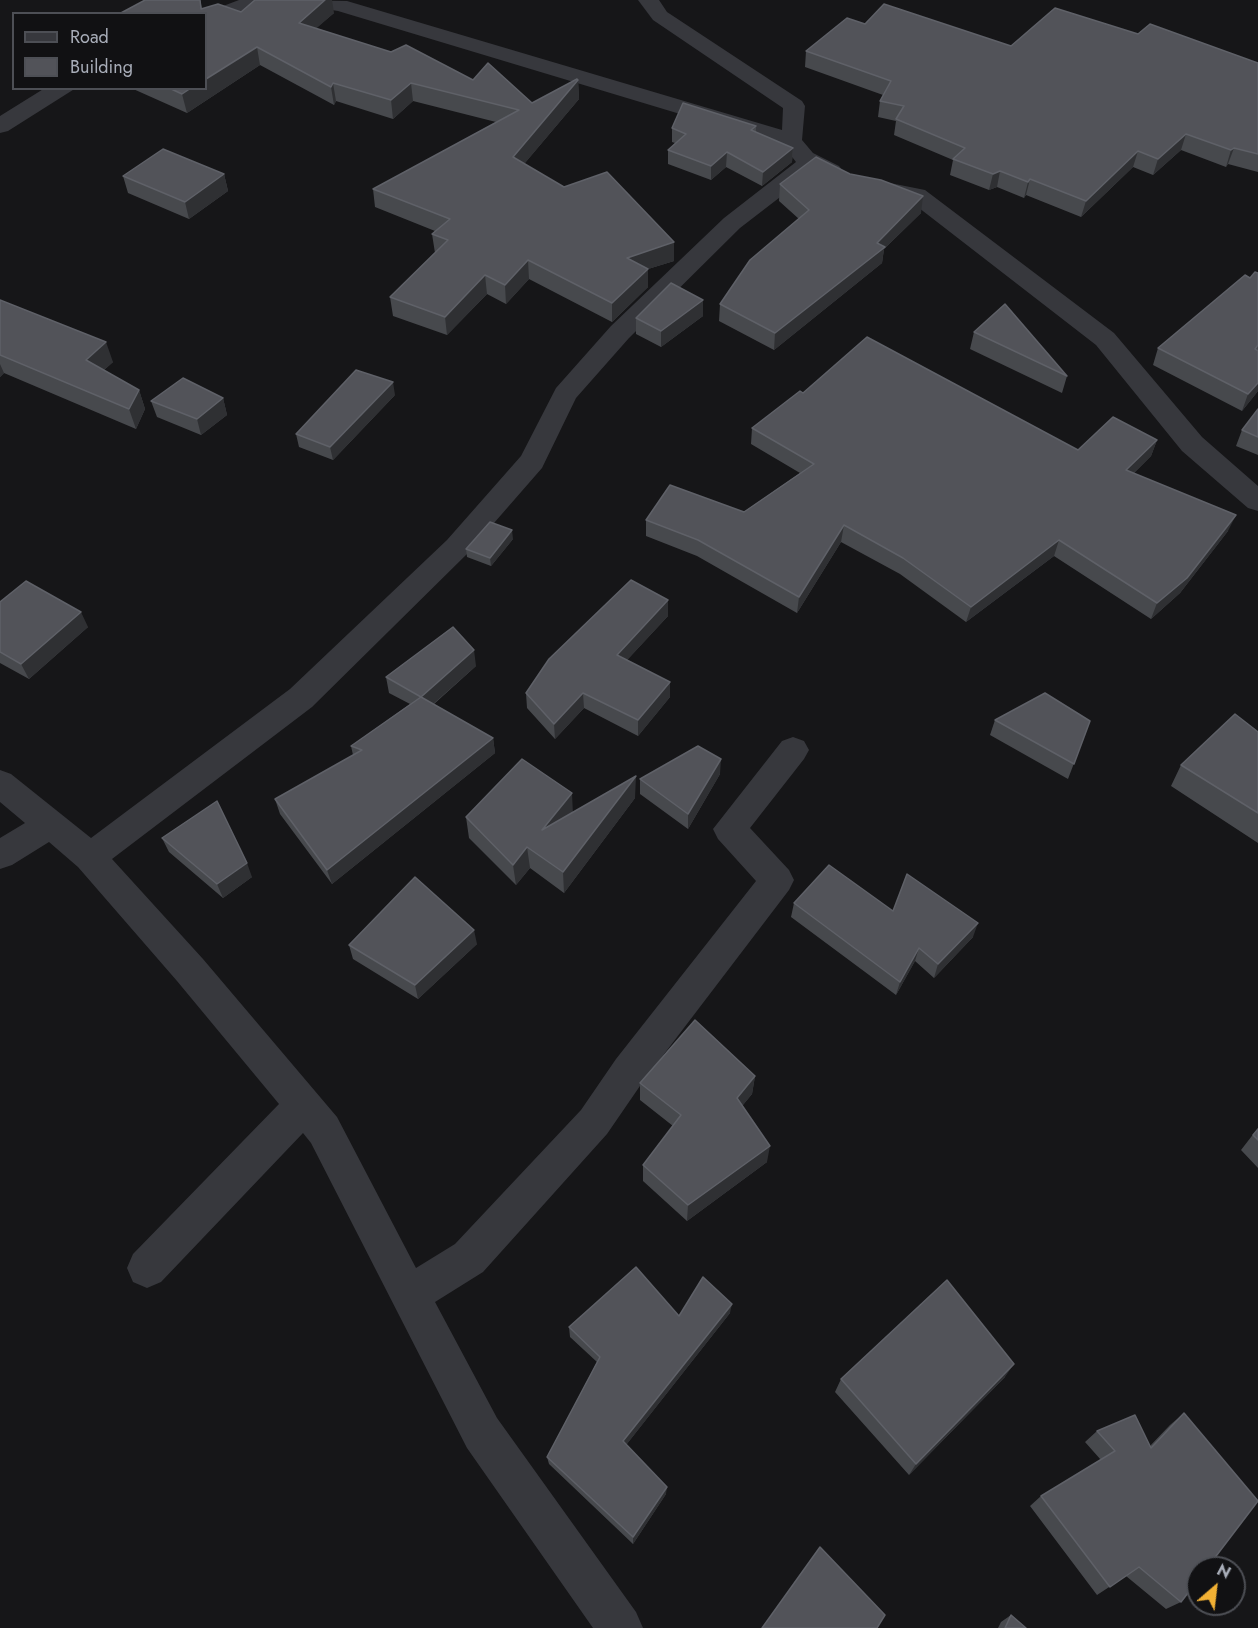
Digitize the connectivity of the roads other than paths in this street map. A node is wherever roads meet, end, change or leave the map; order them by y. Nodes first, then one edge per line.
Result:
1 (258, 0) edge
2 (300, 0) edge
3 (648, 0) edge
4 (207, 19) edge
5 (60, 90) edge
6 (0, 126) edge
7 (791, 140) junction
8 (811, 162) junction
9 (1258, 501) edge
10 (793, 750) dead end
11 (0, 783) edge
12 (51, 824) junction
13 (0, 855) edge
14 (90, 857) junction
15 (304, 1105) junction
16 (147, 1268) dead end
17 (409, 1295) junction
18 (620, 1628) edge

1 - 4 street
2 - 7 street
3 - 7 street
5 - 6 street
7 - 8 street
8 - 9 street
8 - 14 street
10 - 17 street
11 - 12 street
12 - 13 street
12 - 14 street
14 - 15 street
15 - 16 street
15 - 17 street
17 - 18 street

